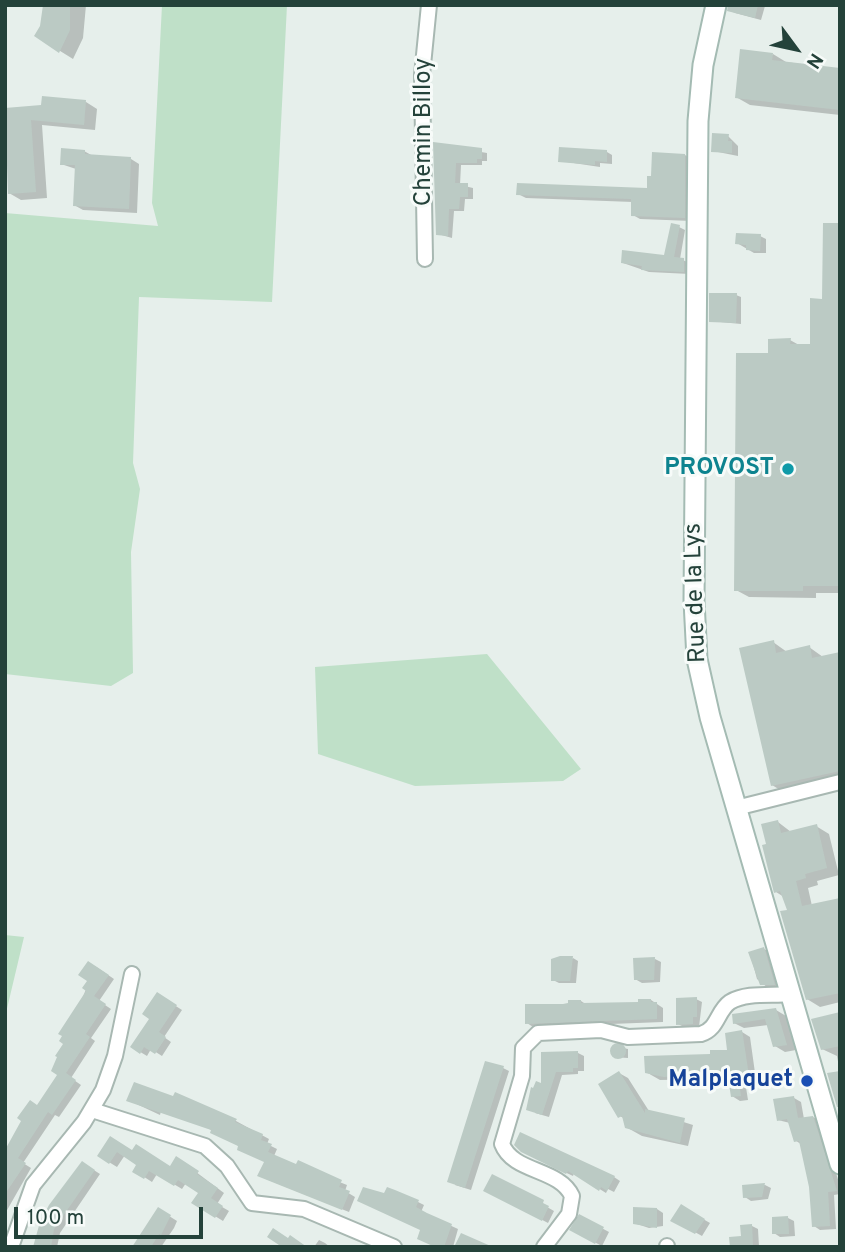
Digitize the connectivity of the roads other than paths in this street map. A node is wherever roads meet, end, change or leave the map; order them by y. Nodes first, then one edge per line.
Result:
1 (429, 5) edge
2 (716, 5) edge
3 (425, 259) dead end
4 (840, 782) edge
5 (736, 808) junction
6 (132, 974) dead end
7 (790, 994) junction
8 (92, 1110) junction
9 (840, 1164) edge
10 (546, 1244) edge
11 (11, 1247) edge
12 (394, 1247) edge

1 - 3 street, Chemin Billoy
2 - 5 main road, Rue de la Lys
4 - 5 street
5 - 7 main road, Rue de la Lys
6 - 8 street
7 - 9 main road, Rue de la Lys
7 - 10 street
8 - 11 street
8 - 12 street

